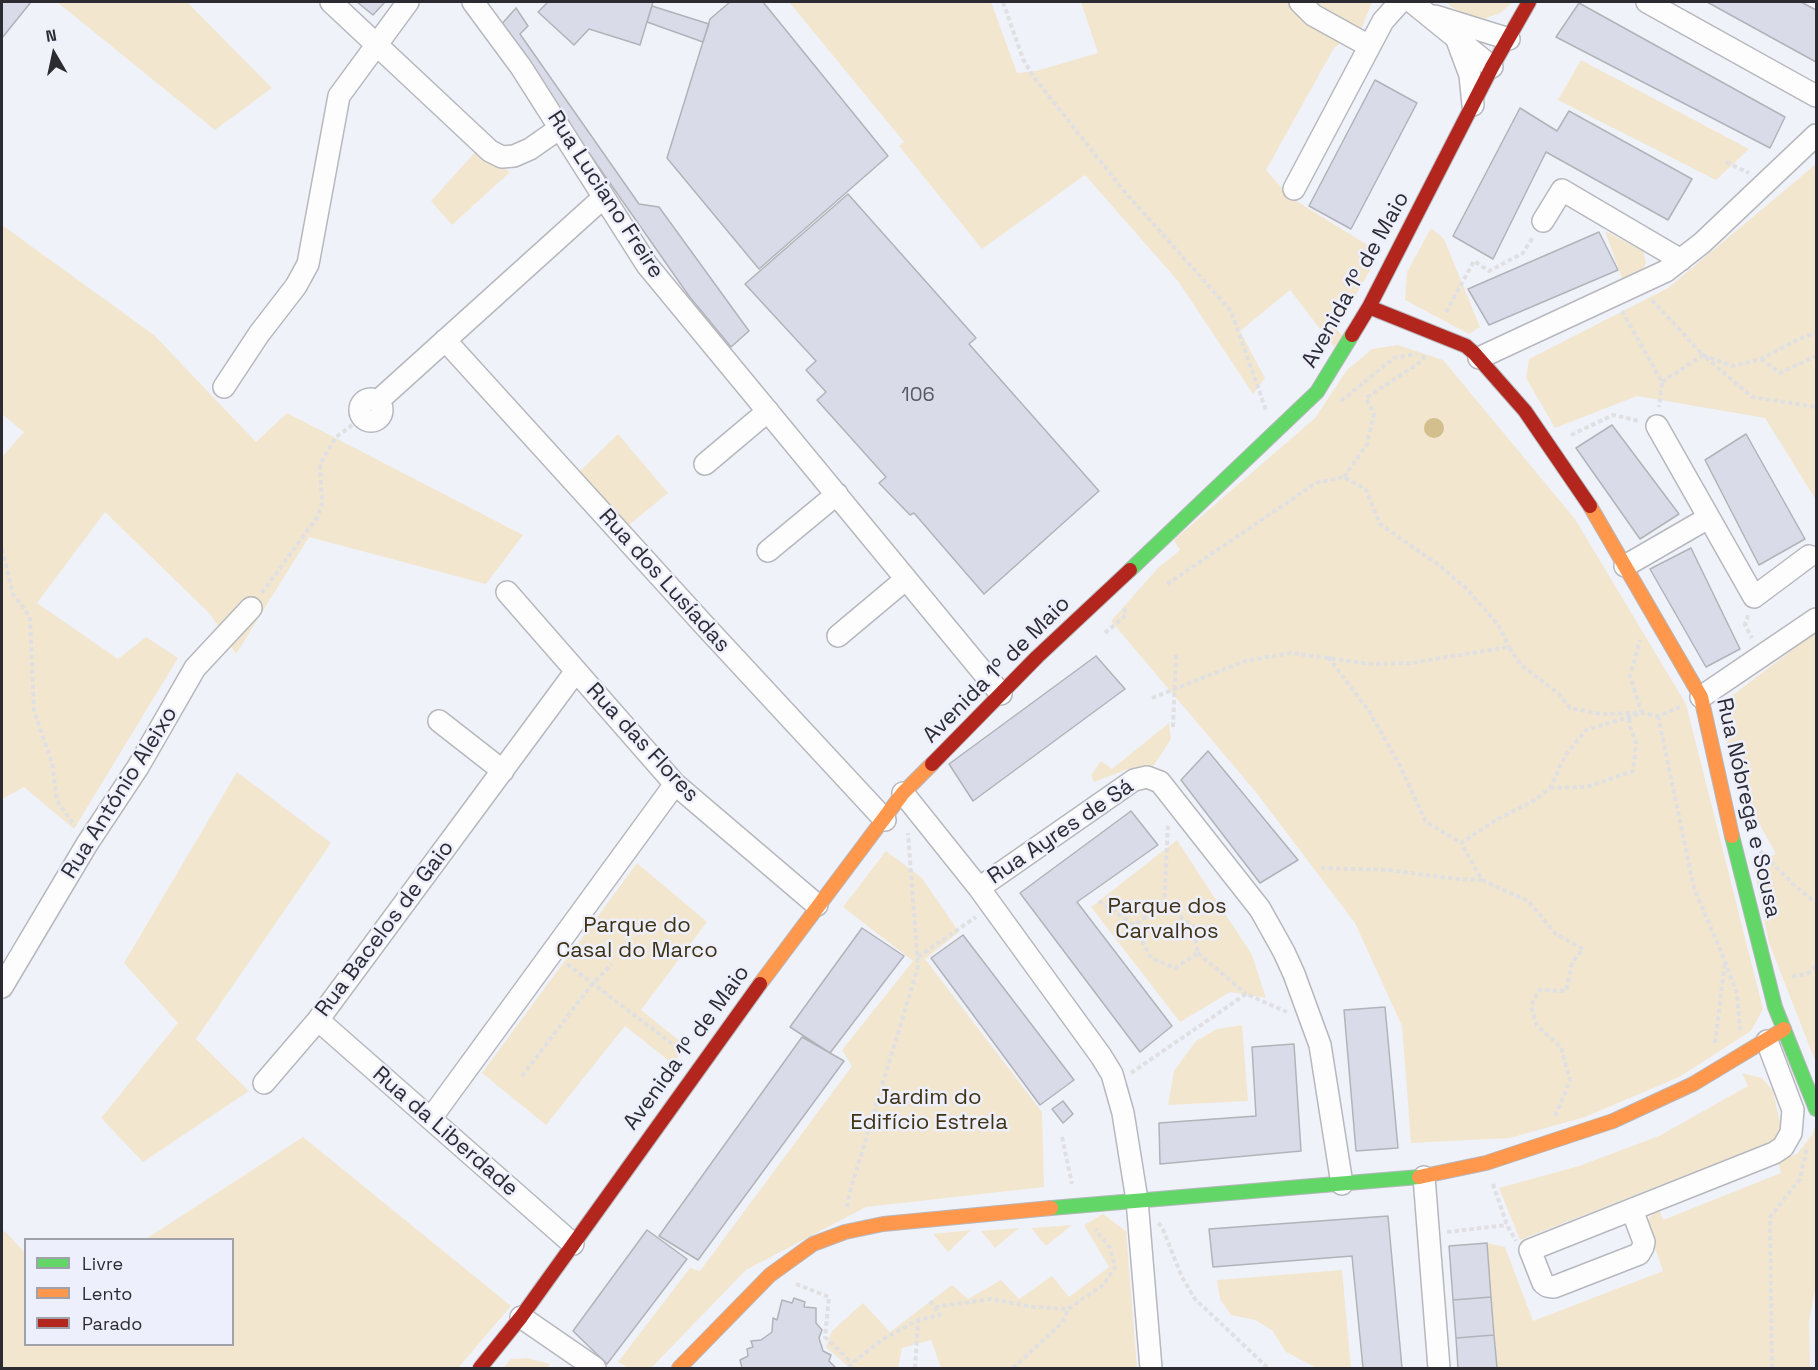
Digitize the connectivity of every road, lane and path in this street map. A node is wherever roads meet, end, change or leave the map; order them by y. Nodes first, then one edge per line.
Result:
1 (332, 2) edge
2 (408, 2) edge
3 (473, 2) edge
4 (1003, 2) edge
5 (1300, 2) edge
6 (1400, 2) edge
7 (1529, 2) edge
8 (1647, 2) edge
9 (1418, 7) edge
10 (1457, 39) junction
11 (1509, 39) junction
12 (377, 43) junction
13 (1369, 45) junction
14 (1492, 67) junction
15 (1816, 96) edge
16 (1473, 106) junction
17 (560, 128) junction
18 (1816, 135) edge
19 (1293, 189) dead end
20 (604, 197) junction
21 (1543, 220) joint
22 (1681, 260) junction
23 (1613, 296) junction
24 (1652, 300) dead end
25 (1368, 307) junction
26 (1445, 314) dead end
27 (1816, 333) edge
28 (446, 340) junction
29 (1426, 352) dead end
30 (1703, 355) junction
31 (1816, 356) edge
32 (1479, 358) junction
33 (1761, 358) junction
34 (1662, 382) junction
35 (224, 387) dead end
36 (1816, 407) edge
37 (768, 411) junction
38 (363, 417) joint
39 (1657, 426) junction
40 (1275, 434) junction
41 (1549, 446) junction
42 (705, 464) dead end
43 (1344, 477) junction
44 (837, 494) junction
45 (1708, 518) junction
46 (2, 549) edge
47 (768, 551) dead end
48 (1809, 556) dead end
49 (1626, 566) junction
50 (906, 579) junction
51 (1167, 584) dead end
52 (507, 592) dead end
53 (251, 608) joint
54 (1816, 619) edge
55 (1642, 633) dead end
56 (838, 636) dead end
57 (1509, 647) junction
58 (1176, 654) dead end
59 (1328, 657) junction
60 (576, 671) junction
61 (1175, 688) junction
62 (1001, 694) junction
63 (1152, 698) dead end
64 (1693, 701) junction
65 (1642, 713) junction
66 (1629, 716) junction
67 (1658, 716) junction
68 (440, 721) dead end
69 (1173, 727) dead end
70 (503, 771) junction
71 (675, 784) junction
72 (1550, 788) junction
73 (903, 793) junction
74 (1170, 795) junction
75 (885, 820) junction
76 (907, 826) dead end
77 (1461, 843) junction
78 (87, 844) junction
79 (1760, 850) dead end
80 (1322, 868) dead end
81 (1482, 880) junction
82 (979, 888) junction
83 (1099, 901) dead end
84 (1816, 903) edge
85 (817, 905) junction
86 (1164, 905) junction
87 (992, 907) junction
88 (1134, 925) junction
89 (552, 953) junction
90 (1198, 953) junction
91 (918, 957) junction
92 (1725, 961) junction
93 (612, 964) dead end
94 (592, 984) junction
95 (2, 987) edge
96 (1246, 994) junction
97 (318, 1020) junction
98 (1314, 1024) junction
99 (1740, 1034) dead end
100 (1775, 1035) junction
101 (1715, 1050) dead end
102 (700, 1065) junction
103 (522, 1076) dead end
104 (264, 1083) dead end
105 (1115, 1084) junction
106 (1816, 1109) edge
107 (431, 1118) junction
108 (1550, 1125) dead end
109 (1062, 1137) dead end
110 (1789, 1139) junction
111 (1486, 1163) junction
112 (1424, 1177) junction
113 (1342, 1184) junction
114 (1137, 1200) junction
115 (1077, 1206) junction
116 (1632, 1210) junction
117 (844, 1232) junction
118 (1429, 1234) junction
119 (573, 1244) junction
120 (770, 1275) junction
121 (929, 1299) dead end
122 (935, 1307) junction
123 (1068, 1309) junction
124 (521, 1317) junction
125 (918, 1320) junction
126 (852, 1363) junction
127 (480, 1368) edge
128 (595, 1368) edge
129 (680, 1368) edge
130 (849, 1368) edge
131 (915, 1368) edge
132 (1013, 1368) edge
133 (1151, 1368) edge
134 (1268, 1368) edge
135 (1439, 1368) edge
136 (1772, 1368) edge

1 - 12 street
2 - 12 street
3 - 17 street, Rua Luciano Freire
4 - 40 path
5 - 13 street
6 - 13 street
7 - 11 street, Avenida 1º de Maio
8 - 15 street
9 - 10 street
9 - 11 street
10 - 14 street
10 - 16 street
11 - 14 street, Avenida 1º de Maio
12 - 17 street
12 - 35 street
13 - 19 street
14 - 16 street, Avenida 1º de Maio
16 - 25 street, Avenida 1º de Maio
17 - 20 street, Rua Luciano Freire
18 - 22 street
20 - 28 street
20 - 37 street, Rua Luciano Freire
21 - 22 street
21 - 26 path
22 - 23 street
23 - 32 street
23 - 34 path
24 - 30 path
25 - 32 street, Rua Nóbrega e Sousa
25 - 40 street, Avenida 1º de Maio
27 - 33 path
28 - 38 street
28 - 75 street, Rua dos Lusíadas
29 - 43 path
30 - 33 path
30 - 34 path
30 - 36 path
31 - 33 path
32 - 41 street, Rua Nóbrega e Sousa
34 - 39 path
37 - 42 street
37 - 44 street, Rua Luciano Freire
38 - 53 path
39 - 41 path
39 - 45 street
40 - 62 street, Avenida 1º de Maio
41 - 49 street, Rua Nóbrega e Sousa
43 - 51 path
43 - 57 path
44 - 47 street
44 - 50 street, Rua Luciano Freire
45 - 48 street
45 - 49 street
46 - 78 path
49 - 64 street, Rua Nóbrega e Sousa
50 - 56 street
50 - 62 street, Rua Luciano Freire
52 - 60 street, Rua das Flores
53 - 78 street, Rua António Aleixo
54 - 64 street
55 - 65 path
57 - 59 path
57 - 65 path
58 - 61 path
59 - 61 path
59 - 77 path
60 - 70 street, Rua Bacelos de Gaio
60 - 71 street, Rua das Flores
61 - 63 path
61 - 69 path
62 - 73 street, Avenida 1º de Maio
64 - 67 path
64 - 100 street, Rua Nóbrega e Sousa
65 - 66 path
65 - 67 path
66 - 72 path
66 - 72 path
67 - 92 path
68 - 70 street
70 - 97 street, Rua Bacelos de Gaio
71 - 85 street, Rua das Flores
71 - 89 street
72 - 77 path
73 - 75 street, Avenida 1º de Maio
73 - 82 street
74 - 82 street, Rua Ayres de Sá
74 - 86 path
74 - 98 street, Rua Ayres de Sá
75 - 85 street, Avenida 1º de Maio
76 - 91 path
77 - 81 path
78 - 95 street, Rua António Aleixo
79 - 84 path
80 - 81 path
81 - 108 path
82 - 87 street
83 - 88 path
85 - 102 street, Avenida 1º de Maio
86 - 88 path
86 - 90 path
87 - 91 path
87 - 105 street
88 - 90 path
89 - 94 path
89 - 107 street
90 - 96 path
91 - 117 path
92 - 99 path
92 - 101 path
93 - 94 path
94 - 102 path
94 - 103 path
96 - 98 path
96 - 105 path
97 - 104 street, Rua Bacelos de Gaio
97 - 107 street, Rua da Liberdade
98 - 113 street, Rua Ayres de Sá
100 - 106 street, Rua Nóbrega e Sousa
100 - 110 street
100 - 111 street
102 - 119 street, Avenida 1º de Maio
105 - 114 street
107 - 119 street, Rua da Liberdade
109 - 115 path
110 - 116 street
110 - 136 path
111 - 112 street
111 - 118 path
112 - 113 street
112 - 118 street
113 - 114 street
114 - 115 street
114 - 133 street
114 - 134 path
115 - 117 street
115 - 123 path
116 - 116 street
117 - 120 street
118 - 135 street
119 - 124 street, Avenida 1º de Maio
120 - 126 path
120 - 129 street
121 - 122 path
122 - 123 path
122 - 125 path
123 - 132 path
124 - 127 street, Avenida 1º de Maio
124 - 128 street
125 - 126 path
125 - 131 path
126 - 130 path

